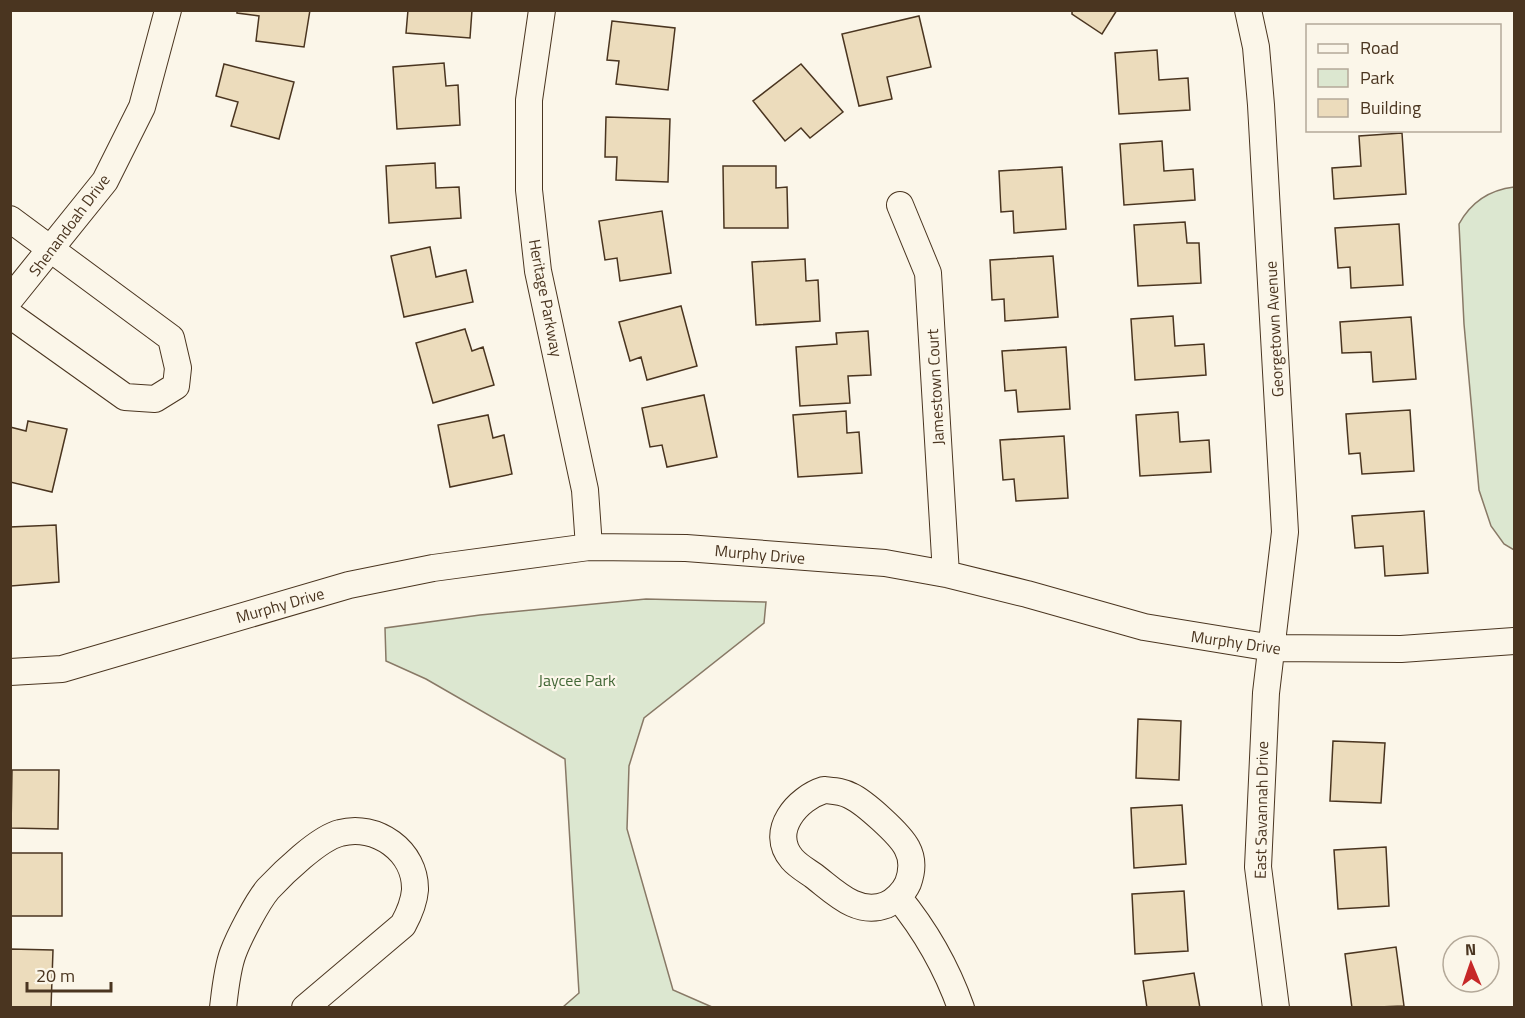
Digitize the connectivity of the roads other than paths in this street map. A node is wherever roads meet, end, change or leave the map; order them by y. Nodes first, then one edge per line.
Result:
1 (168, 10) edge
2 (542, 10) edge
3 (1248, 10) edge
4 (900, 206) dead end
5 (10, 219) edge
6 (53, 249) junction
7 (10, 299) edge
8 (10, 315) edge
9 (589, 547) junction
10 (946, 574) junction
11 (1515, 642) edge
12 (1272, 648) junction
13 (10, 672) edge
14 (898, 897) junction
15 (224, 1008) edge
16 (305, 1008) edge
17 (961, 1008) edge
18 (1276, 1008) edge

1 - 6 street, Shenandoah Drive
2 - 9 street, Heritage Parkway
3 - 12 street, Georgetown Avenue
4 - 10 street, Jamestown Court
5 - 6 street
6 - 7 street, Shenandoah Drive
6 - 8 street
9 - 10 street, Murphy Drive
9 - 13 street, Murphy Drive
10 - 12 street, Murphy Drive
11 - 12 street, Murphy Drive
12 - 18 street, East Savannah Drive
14 - 14 street
14 - 17 street
15 - 16 street

